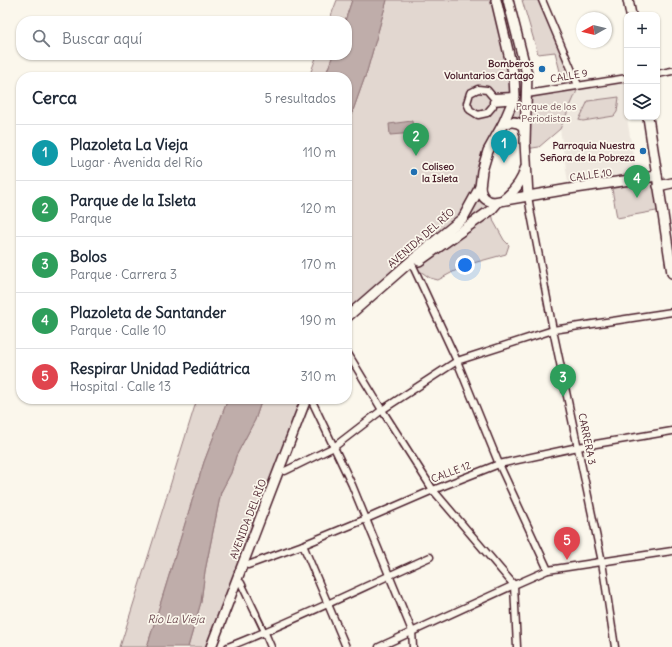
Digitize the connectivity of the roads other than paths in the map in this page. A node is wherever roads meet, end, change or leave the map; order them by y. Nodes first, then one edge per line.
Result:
1 (496, 0) edge
2 (508, 0) edge
3 (542, 0) edge
4 (628, 0) edge
5 (630, 12) edge
6 (672, 72) edge
7 (660, 74) edge
8 (624, 78) edge
9 (578, 85) junction
10 (527, 94) junction
11 (515, 96) junction
12 (493, 100) junction
13 (648, 120) edge
14 (503, 124) junction
15 (525, 137) junction
16 (527, 165) joint
17 (658, 181) junction
18 (672, 183) edge
19 (480, 187) junction
20 (528, 196) junction
21 (500, 202) junction
22 (413, 266) junction
23 (672, 273) edge
24 (672, 312) edge
25 (352, 313) edge
26 (352, 317) edge
27 (553, 330) junction
28 (352, 360) edge
29 (457, 361) junction
30 (304, 404) edge
31 (309, 404) edge
32 (313, 404) edge
33 (382, 410) junction
34 (672, 431) edge
35 (334, 446) junction
36 (578, 447) junction
37 (498, 464) junction
38 (285, 471) junction
39 (433, 490) junction
40 (366, 520) junction
41 (303, 545) junction
42 (672, 551) edge
43 (430, 557) dead end
44 (602, 562) junction
45 (248, 565) junction
46 (548, 570) junction
47 (389, 575) junction
48 (241, 583) junction
49 (514, 585) junction
50 (327, 605) junction
51 (256, 614) joint
52 (412, 631) junction
53 (265, 633) junction
54 (211, 647) edge
55 (216, 647) edge
56 (228, 647) edge
57 (271, 647) edge
58 (346, 647) edge
59 (379, 647) edge
60 (413, 647) edge
61 (517, 647) edge
62 (615, 647) edge

1 - 11 main road, AVENIDA DEL RÍO
2 - 10 main road, AVENIDA DEL RÍO
3 - 9 street
4 - 5 main road
6 - 7 street
8 - 9 street, CALLE 9
9 - 10 street, CALLE 9
10 - 11 main road, CALLE 9
10 - 15 main road, AVENIDA DEL RÍO
11 - 12 street, CALLE 9
11 - 14 main road, AVENIDA DEL RÍO
12 - 12 street
13 - 17 main road
14 - 15 main road
14 - 19 main road, AVENIDA DEL RÍO
15 - 16 main road, AVENIDA DEL RÍO
15 - 21 main road, AVENIDA DEL RÍO
16 - 20 main road, CARRERA 3
17 - 18 main road, CALLE 10
17 - 20 main road, CALLE 10
17 - 23 main road
19 - 21 main road
19 - 25 main road, AVENIDA DEL RÍO
20 - 21 main road, CALLE 10
20 - 27 street, CARRERA 3
21 - 22 main road, AVENIDA DEL RÍO
22 - 26 main road, AVENIDA DEL RÍO
22 - 29 street
24 - 27 street
27 - 29 street
27 - 36 street, CARRERA 3
28 - 33 street
29 - 33 street
29 - 37 street
30 - 54 main road, AVENIDA DEL RÍO
31 - 38 main road, AVENIDA DEL RÍO
32 - 35 street
33 - 35 street
33 - 39 street
34 - 36 street, CALLE 12
35 - 38 street
35 - 40 street
36 - 37 street, CALLE 12
36 - 44 street, CARRERA 3
37 - 39 street, CALLE 12
37 - 46 street
38 - 45 main road, AVENIDA DEL RÍO
39 - 40 street, CALLE 12
39 - 49 street
40 - 41 street, CALLE 12
40 - 47 street
41 - 45 street, CALLE 12
41 - 50 street
42 - 44 street
43 - 47 street
44 - 46 street
44 - 62 street, CARRERA 3
45 - 48 main road, AVENIDA DEL RÍO
46 - 49 street
47 - 50 street
47 - 52 street
48 - 51 street
48 - 55 main road, AVENIDA DEL RÍO
49 - 52 street
49 - 61 street
50 - 53 street
50 - 58 street
51 - 53 street
52 - 59 street
52 - 60 street
53 - 56 street
53 - 57 street

